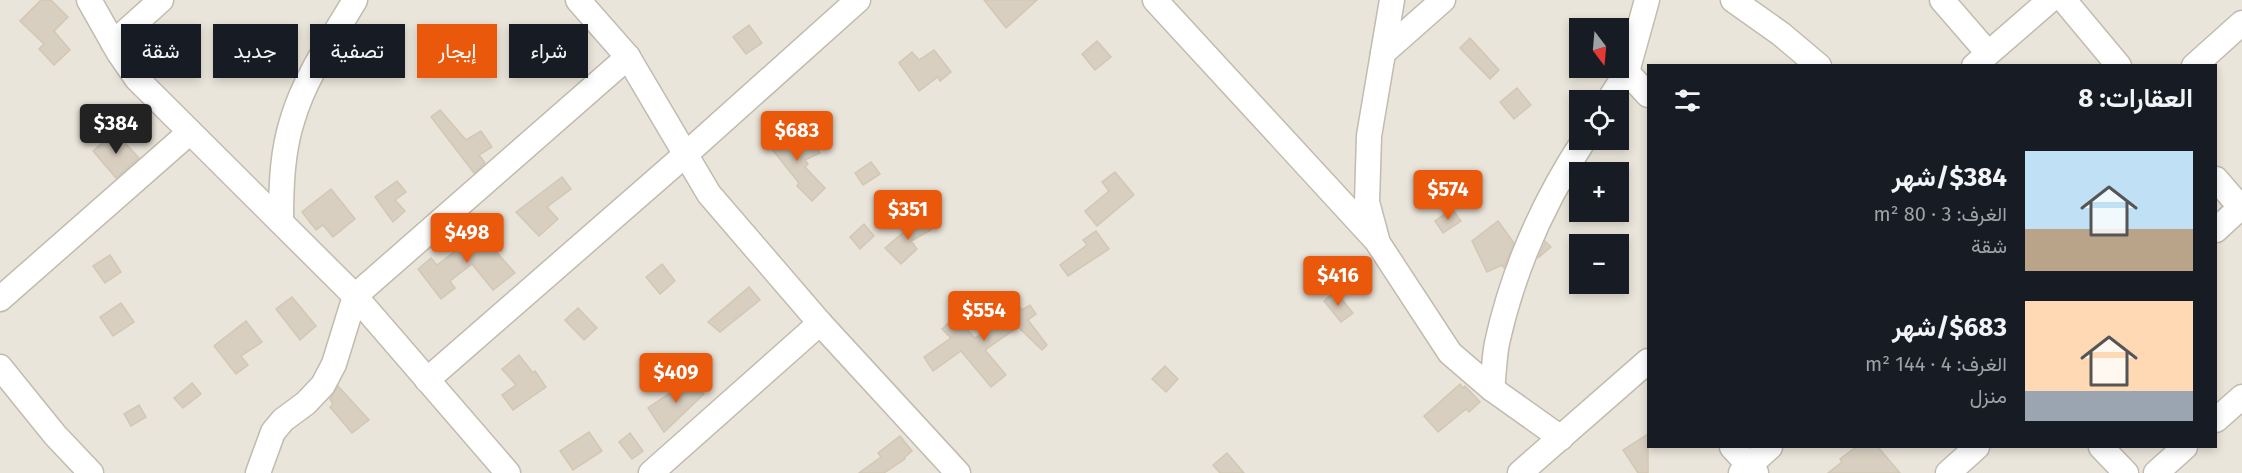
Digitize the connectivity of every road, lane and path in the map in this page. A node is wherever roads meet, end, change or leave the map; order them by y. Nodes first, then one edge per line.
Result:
1 (89, 0) edge
2 (161, 0) edge
3 (356, 0) edge
4 (578, 0) edge
5 (858, 0) edge
6 (1155, 0) edge
7 (1392, 0) edge
8 (1443, 0) edge
9 (1647, 0) edge
10 (1733, 0) edge
11 (1942, 0) edge
12 (2050, 0) edge
13 (2064, 0) edge
14 (2242, 24) edge
15 (113, 43) junction
16 (1383, 53) junction
17 (628, 57) junction
18 (1981, 59) edge
19 (1817, 64) edge
20 (2117, 64) edge
21 (2196, 64) edge
22 (1629, 65) edge
23 (1629, 74) edge
24 (1647, 94) edge
25 (190, 132) junction
26 (1578, 150) edge
27 (685, 155) junction
28 (2217, 180) edge
29 (2241, 207) edge
30 (280, 222) junction
31 (2217, 229) edge
32 (1378, 243) junction
33 (355, 297) junction
34 (0, 299) edge
35 (820, 323) junction
36 (1647, 362) edge
37 (0, 368) edge
38 (427, 380) junction
39 (1492, 389) junction
40 (1561, 438) junction
41 (1733, 448) edge
42 (1769, 448) edge
43 (1976, 448) edge
44 (2103, 448) edge
45 (2184, 448) edge
46 (1749, 470) edge
47 (91, 473) edge
48 (258, 473) edge
49 (508, 473) edge
50 (651, 473) edge
51 (958, 473) edge
52 (1520, 473) edge
53 (1948, 473) edge
54 (2126, 473) edge
55 (2156, 473) edge

1 - 15 street
2 - 15 street
3 - 30 street
4 - 17 street
5 - 27 street
6 - 32 street
7 - 16 street
8 - 16 street
9 - 22 street
10 - 19 street
11 - 18 street
12 - 18 street
13 - 20 street
14 - 21 street
15 - 25 street
16 - 32 street
17 - 27 street
17 - 33 street
23 - 24 street
25 - 30 street
25 - 34 street
26 - 39 street
27 - 35 street
27 - 38 street
28 - 29 street
29 - 31 street
30 - 33 street
32 - 39 street
33 - 38 street
33 - 48 street
35 - 50 street
35 - 51 street
36 - 40 street
37 - 47 street
38 - 49 street
39 - 40 street
40 - 52 street
41 - 46 street
42 - 46 street
43 - 53 street
44 - 54 street
45 - 55 street

